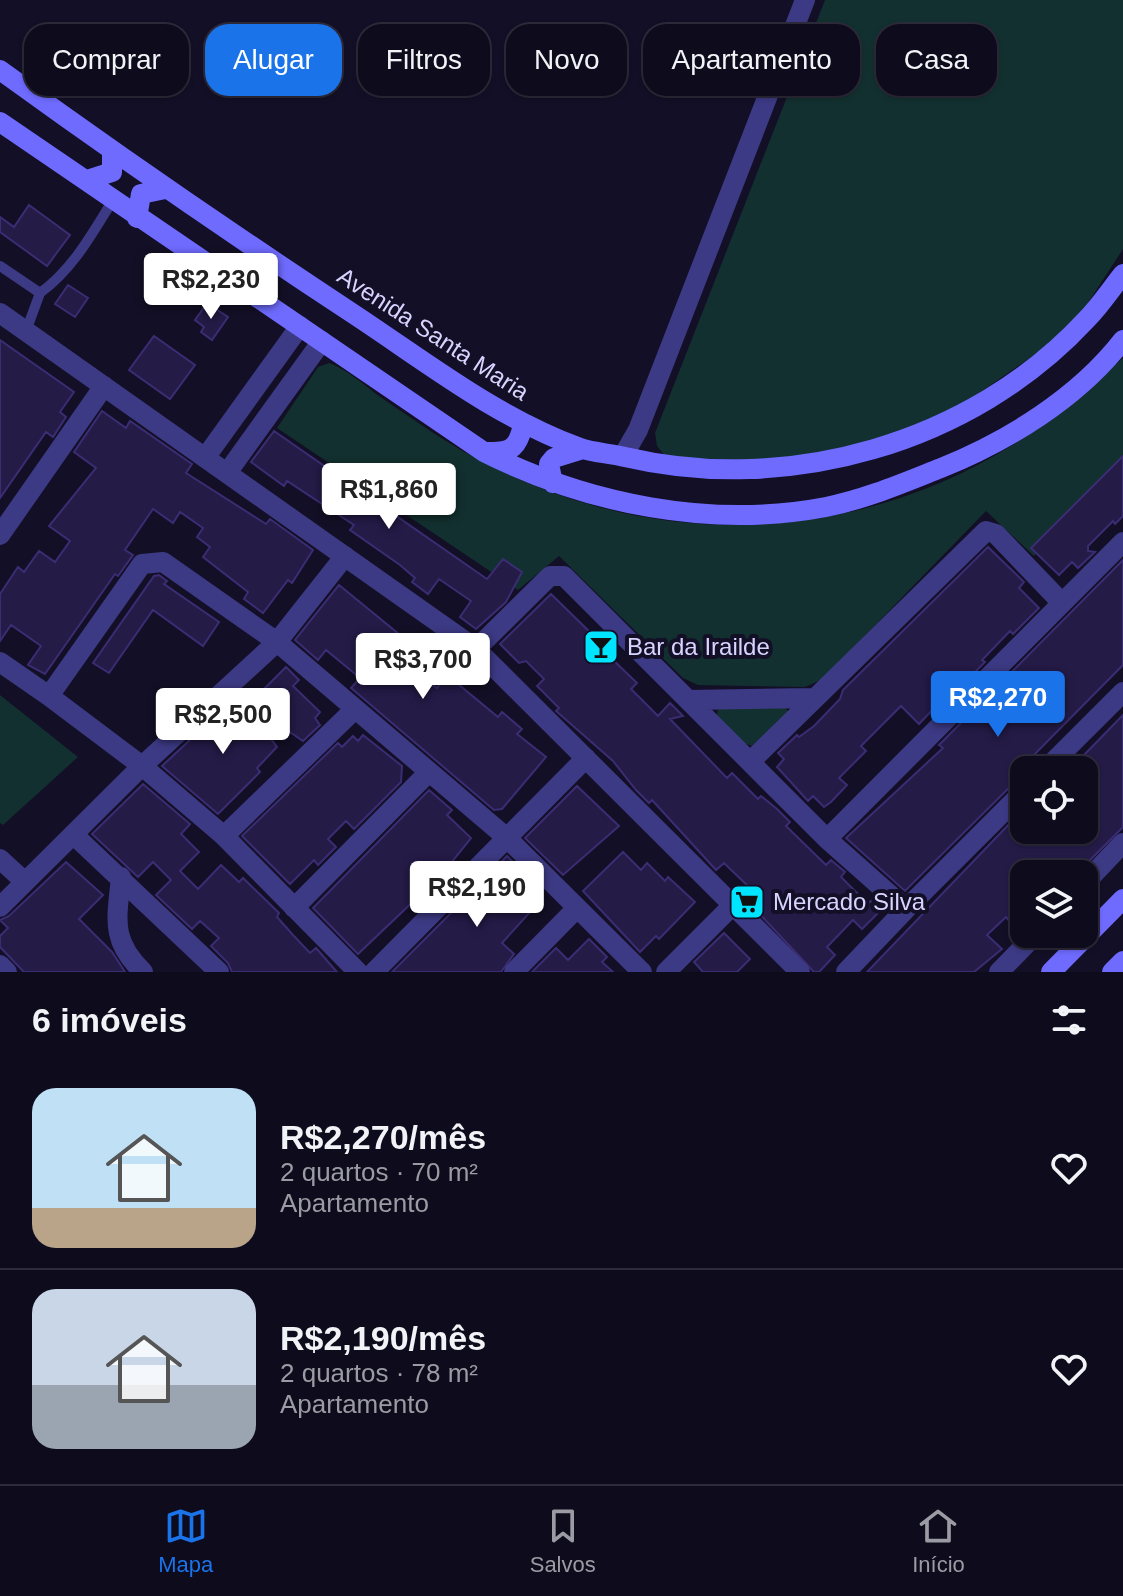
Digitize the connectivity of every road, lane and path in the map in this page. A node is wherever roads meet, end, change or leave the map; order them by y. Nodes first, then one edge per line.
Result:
1 (805, 0) edge
2 (0, 70) edge
3 (0, 122) edge
4 (112, 152) junction
5 (87, 180) junction
6 (165, 189) junction
7 (113, 200) junction
8 (137, 218) junction
9 (0, 266) edge
10 (1123, 274) edge
11 (40, 293) junction
12 (0, 313) edge
13 (300, 326) junction
14 (26, 331) junction
15 (1123, 340) edge
16 (322, 341) junction
17 (104, 386) junction
18 (523, 425) junction
19 (583, 449) junction
20 (484, 452) junction
21 (623, 456) junction
22 (205, 458) junction
23 (227, 473) junction
24 (553, 483) junction
25 (0, 535) edge
26 (1123, 542) edge
27 (345, 556) junction
28 (1062, 603) junction
29 (277, 642) junction
30 (476, 649) junction
31 (0, 662) edge
32 (1123, 692) edge
33 (49, 696) junction
34 (815, 698) junction
35 (688, 700) junction
36 (355, 709) junction
37 (1059, 756) edge
38 (586, 758) junction
39 (750, 762) junction
40 (142, 766) junction
41 (429, 772) junction
42 (1010, 805) edge
43 (75, 836) junction
44 (224, 836) junction
45 (507, 838) junction
46 (827, 839) junction
47 (1123, 843) edge
48 (0, 859) edge
49 (1098, 869) edge
50 (121, 877) junction
51 (24, 881) junction
52 (1123, 899) edge
53 (733, 905) junction
54 (0, 907) edge
55 (294, 908) junction
56 (577, 908) junction
57 (906, 909) junction
58 (1022, 948) edge
59 (1123, 961) edge
60 (0, 965) edge
61 (7, 972) edge
62 (143, 972) edge
63 (219, 972) edge
64 (358, 972) edge
65 (374, 972) edge
66 (514, 972) edge
67 (642, 972) edge
68 (666, 972) edge
69 (800, 972) edge
70 (846, 972) edge
71 (999, 972) edge
72 (1051, 972) edge
73 (1112, 972) edge

1 - 21 street
2 - 4 main road, Avenida Santa Maria
3 - 5 main road
4 - 5 main road
4 - 6 main road, Avenida Santa Maria
5 - 7 main road
6 - 8 main road
6 - 18 main road, Avenida Santa Maria
7 - 8 main road
7 - 11 lane
8 - 13 main road
9 - 11 lane
10 - 21 main road, Avenida Santa Maria
11 - 14 lane
12 - 14 street
13 - 16 main road
13 - 22 street
14 - 17 street
15 - 24 main road
16 - 20 main road
16 - 23 street
17 - 22 street
17 - 25 street
18 - 19 main road, Avenida Santa Maria
18 - 20 main road
19 - 21 main road, Avenida Santa Maria
19 - 24 main road
20 - 24 main road
22 - 23 street
23 - 27 street
26 - 28 street
27 - 29 street
27 - 30 street
28 - 34 street
28 - 46 street
29 - 33 street
29 - 36 street
29 - 40 street
30 - 35 street
30 - 38 street
31 - 33 street
32 - 37 street
33 - 40 street
34 - 35 street
34 - 39 street
35 - 39 street
36 - 41 street
36 - 44 street
38 - 45 street
38 - 53 street
39 - 46 street
40 - 43 street
40 - 44 street
41 - 45 street
41 - 55 street
42 - 57 street
43 - 50 street
43 - 51 street
44 - 55 street
45 - 56 street
45 - 65 street
46 - 57 street
47 - 49 street
48 - 51 street
50 - 62 street
50 - 63 street
51 - 54 street
52 - 72 main road
53 - 68 street
53 - 69 street
55 - 64 street
56 - 66 street
56 - 67 street
57 - 70 street
58 - 71 street
59 - 73 main road
60 - 61 street

